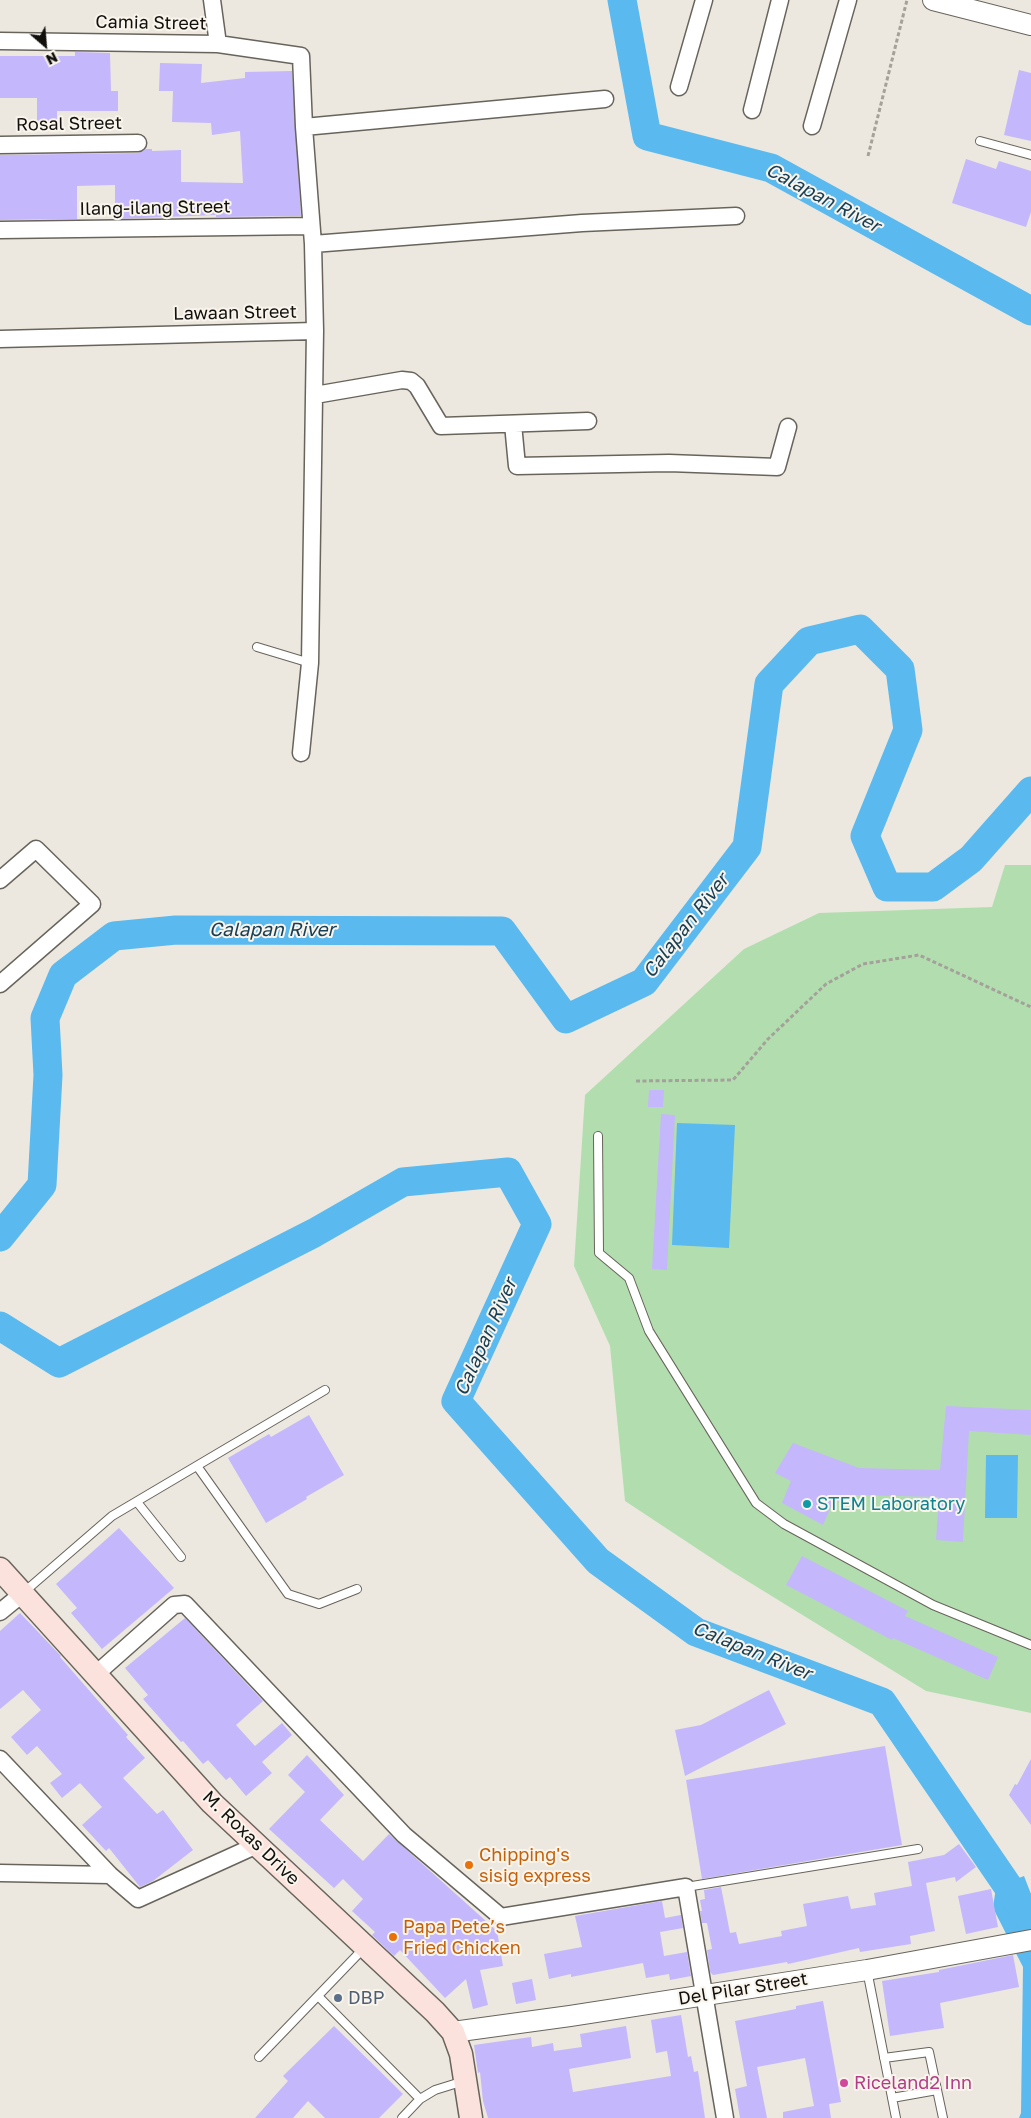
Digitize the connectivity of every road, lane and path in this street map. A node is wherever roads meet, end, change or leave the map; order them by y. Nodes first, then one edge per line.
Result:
1 (212, 0) edge
2 (704, 0) edge
3 (780, 0) edge
4 (848, 0) edge
5 (907, 0) edge
6 (933, 0) edge
7 (1031, 25) edge
8 (0, 41) edge
9 (218, 44) junction
10 (301, 56) joint
11 (679, 87) dead end
12 (606, 99) dead end
13 (752, 110) dead end
14 (812, 126) dead end
15 (304, 128) junction
16 (980, 141) dead end
17 (138, 143) dead end
18 (0, 145) edge
19 (1031, 154) edge
20 (868, 156) dead end
21 (736, 216) dead end
22 (310, 226) junction
23 (0, 230) edge
24 (313, 244) junction
25 (315, 331) junction
26 (0, 340) edge
27 (314, 395) junction
28 (588, 421) dead end
29 (513, 424) junction
30 (788, 427) dead end
31 (257, 647) dead end
32 (310, 663) junction
33 (301, 753) dead end
34 (0, 880) edge
35 (0, 984) edge
36 (1031, 1007) edge
37 (636, 1081) dead end
38 (598, 1136) dead end
39 (325, 1390) dead end
40 (197, 1466) junction
41 (136, 1502) junction
42 (181, 1557) dead end
43 (0, 1570) edge
44 (357, 1589) dead end
45 (22, 1594) junction
46 (0, 1612) edge
47 (1031, 1645) edge
48 (95, 1675) junction
49 (0, 1760) edge
50 (257, 1844) junction
51 (918, 1849) dead end
52 (0, 1873) edge
53 (110, 1875) junction
54 (686, 1887) junction
55 (1031, 1940) edge
56 (366, 1947) junction
57 (867, 1970) junction
58 (705, 1995) junction
59 (318, 1996) junction
60 (453, 2032) junction
61 (259, 2057) dead end
62 (884, 2058) junction
63 (466, 2081) junction
64 (937, 2090) junction
65 (892, 2098) junction
66 (420, 2099) junction
67 (402, 2118) edge
68 (471, 2118) edge
69 (725, 2118) edge
70 (896, 2118) edge
71 (943, 2118) edge

1 - 9 street
2 - 11 street
3 - 13 street
4 - 14 street
5 - 20 path
6 - 7 street
8 - 9 street, Camia Street
9 - 10 street, Camia Street
10 - 15 street, Lawaan Street
12 - 15 street
15 - 22 street, Lawaan Street
16 - 19 lane
17 - 18 street, Rosal Street
21 - 24 street
22 - 23 street, Ilang-ilang Street
22 - 24 street, Lawaan Street
24 - 25 street, Lawaan Street
25 - 26 street, Lawaan Street
25 - 27 street
27 - 29 street
27 - 32 street
28 - 29 street
29 - 30 street
31 - 32 lane
32 - 33 street
34 - 35 street
36 - 37 path
38 - 47 lane
39 - 40 lane
40 - 41 lane
40 - 44 lane
41 - 42 lane
41 - 45 lane
43 - 45 main road, M. Roxas Drive
45 - 46 street
45 - 48 main road, M. Roxas Drive
48 - 50 main road, M. Roxas Drive
48 - 54 street
49 - 53 street
50 - 53 street
50 - 56 main road, M. Roxas Drive
51 - 54 lane
52 - 53 street
54 - 58 street
55 - 57 street, Del Pilar Street
56 - 59 lane
56 - 60 main road, M. Roxas Drive
57 - 58 street, Del Pilar Street
57 - 62 lane
58 - 60 street, Del Pilar Street
58 - 69 street
59 - 61 lane
59 - 66 lane
60 - 63 main road, M. Roxas Drive
62 - 64 lane
62 - 65 lane
63 - 66 lane
63 - 68 main road, M. Roxas Drive
64 - 65 lane
64 - 71 lane
65 - 70 lane
66 - 67 lane

